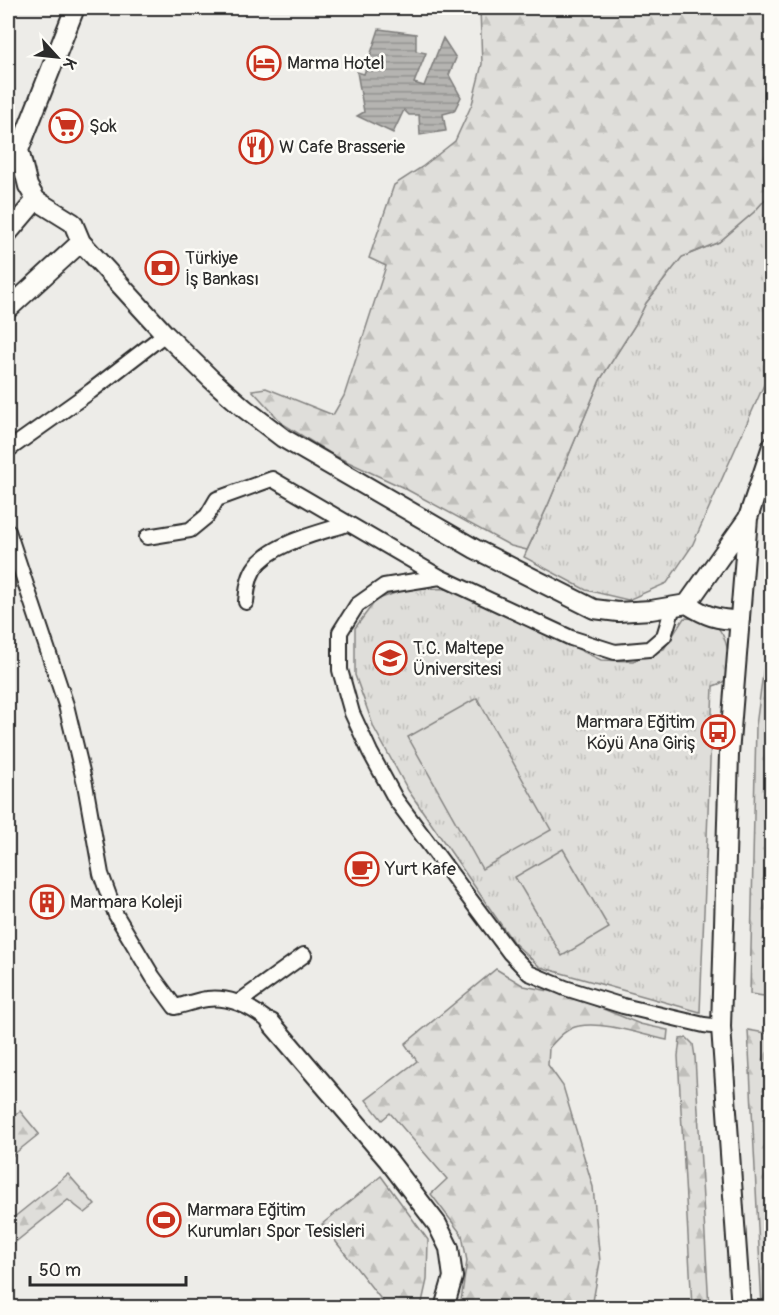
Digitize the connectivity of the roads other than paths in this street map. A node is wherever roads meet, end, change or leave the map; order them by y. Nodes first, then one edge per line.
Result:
1 (75, 8) edge
2 (36, 200) junction
3 (8, 232) edge
4 (81, 242) junction
5 (8, 309) edge
6 (165, 333) junction
7 (771, 446) edge
8 (8, 450) edge
9 (748, 519) junction
10 (347, 524) junction
11 (8, 531) edge
12 (147, 537) dead end
13 (440, 577) junction
14 (246, 602) dead end
15 (680, 606) junction
16 (740, 620) junction
17 (304, 955) dead end
18 (239, 1002) junction
19 (271, 1023) joint
20 (721, 1027) junction
21 (444, 1308) edge
22 (741, 1308) edge

1 - 2 street
2 - 3 street
2 - 4 street
4 - 5 street
4 - 6 street
6 - 8 street
6 - 15 street
7 - 9 street
9 - 15 street
9 - 16 street
10 - 12 street
10 - 13 street
10 - 14 street
11 - 18 street
13 - 15 street
13 - 20 street
15 - 16 street
16 - 20 street
17 - 18 street
18 - 19 street
19 - 21 street
20 - 22 street

